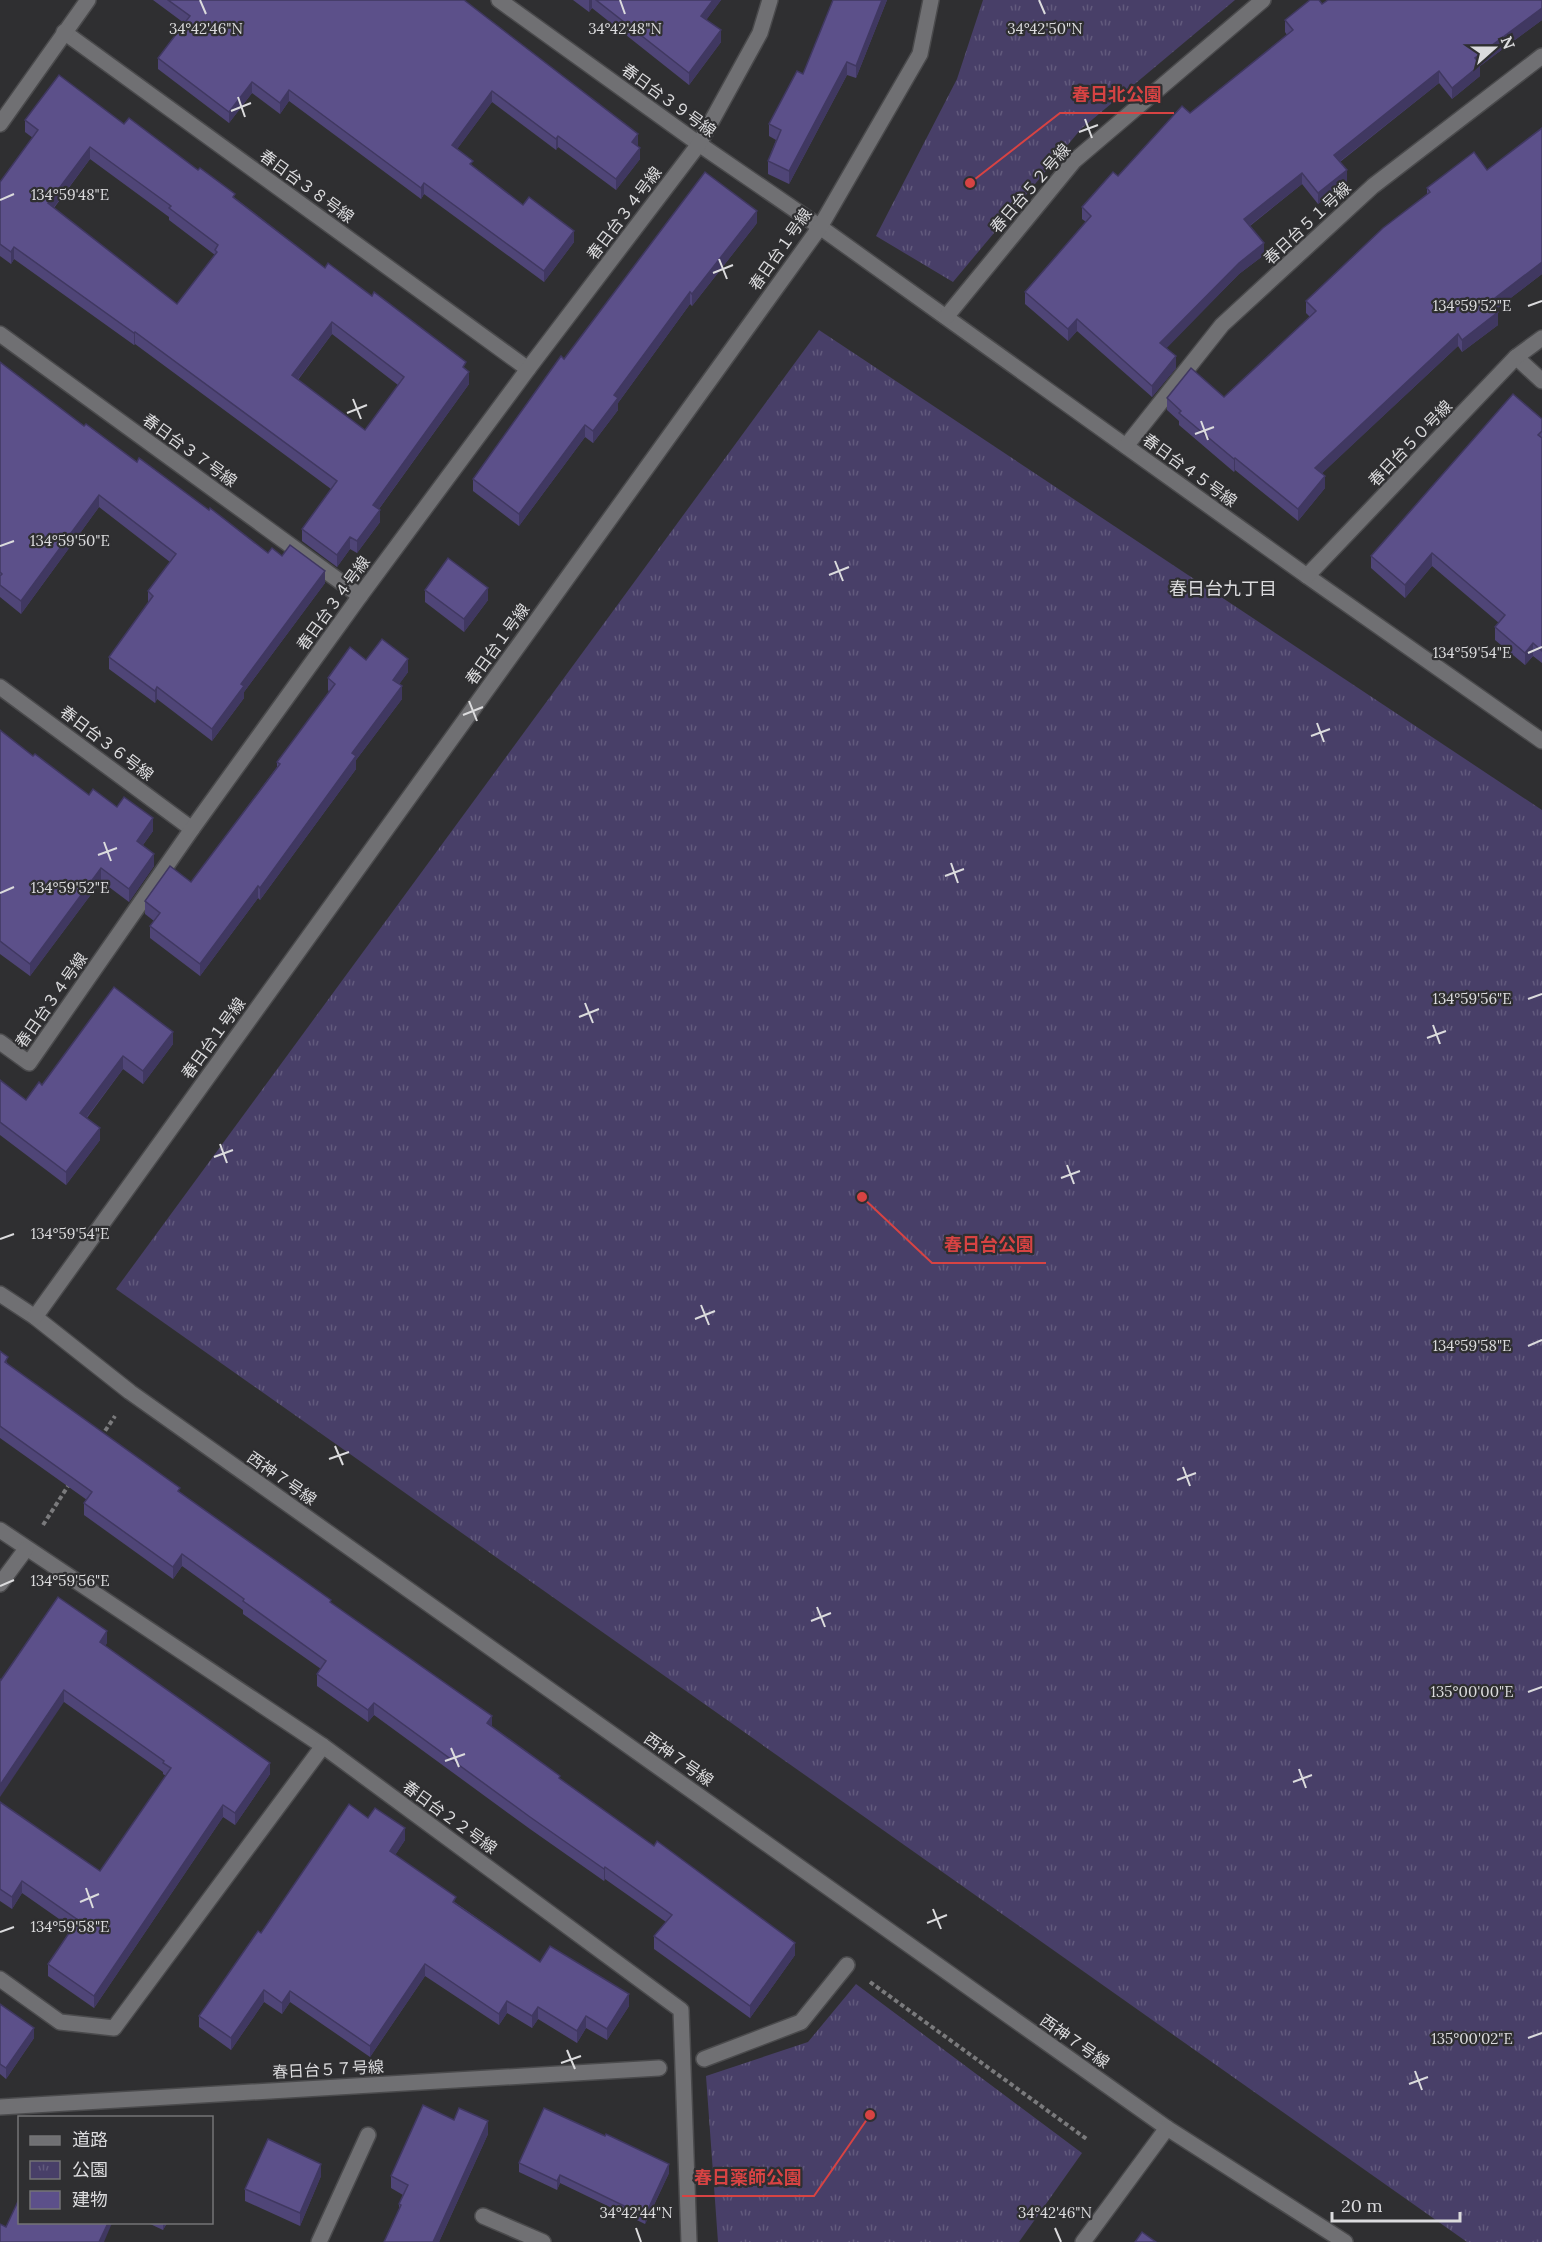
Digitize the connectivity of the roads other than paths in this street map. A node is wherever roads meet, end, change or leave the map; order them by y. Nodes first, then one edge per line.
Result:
1 (88, 0) edge
2 (499, 0) edge
3 (770, 0) edge
4 (931, 0) edge
5 (1263, 0) edge
6 (64, 32) junction
7 (1542, 56) edge
8 (0, 124) edge
9 (699, 144) junction
10 (820, 226) junction
11 (946, 317) junction
12 (0, 333) edge
13 (1542, 338) edge
14 (1516, 357) junction
15 (528, 369) junction
16 (1542, 381) edge
17 (1126, 446) junction
18 (1307, 576) junction
19 (360, 596) junction
20 (0, 687) edge
21 (1542, 741) edge
22 (192, 829) junction
23 (0, 1042) edge
24 (0, 1294) edge
25 (35, 1317) junction
26 (0, 1530) edge
27 (26, 1550) junction
28 (0, 1584) edge
29 (323, 1746) junction
30 (847, 1965) road end
31 (0, 1979) edge
32 (704, 2059) dead end
33 (659, 2068) dead end
34 (0, 2107) edge
35 (1167, 2128) junction
36 (368, 2135) dead end
37 (483, 2216) dead end
38 (319, 2242) edge
39 (543, 2242) edge
40 (689, 2242) edge
41 (1083, 2242) edge
42 (1345, 2242) edge

1 - 6 street
2 - 9 street, 春日台３９号線
3 - 9 street, 春日台３４号線
4 - 10 street, 春日台１号線
5 - 11 street, 春日台５２号線
6 - 8 street
6 - 15 street, 春日台３８号線
7 - 17 street, 春日台５１号線
9 - 10 street, 春日台３９号線
9 - 15 street, 春日台３４号線
10 - 11 street, 春日台４５号線
10 - 25 street, 春日台１号線
11 - 17 street, 春日台４５号線
12 - 19 street, 春日台３７号線
13 - 14 street, 春日台５０号線
14 - 16 street
14 - 18 street, 春日台５０号線
15 - 19 street, 春日台３４号線
17 - 18 street, 春日台４５号線
18 - 21 street, 春日台４５号線
19 - 22 street, 春日台３４号線
20 - 22 street, 春日台３６号線
22 - 23 street, 春日台３４号線
24 - 25 street, 西神７号線
25 - 35 street, 西神７号線
26 - 27 street, 春日台２２号線
27 - 28 street
27 - 29 street, 春日台２２号線
29 - 31 street
29 - 40 street, 春日台２２号線
30 - 32 street
33 - 34 street, 春日台５７号線
35 - 41 street
35 - 42 street, 西神７号線
36 - 38 street
37 - 39 street

